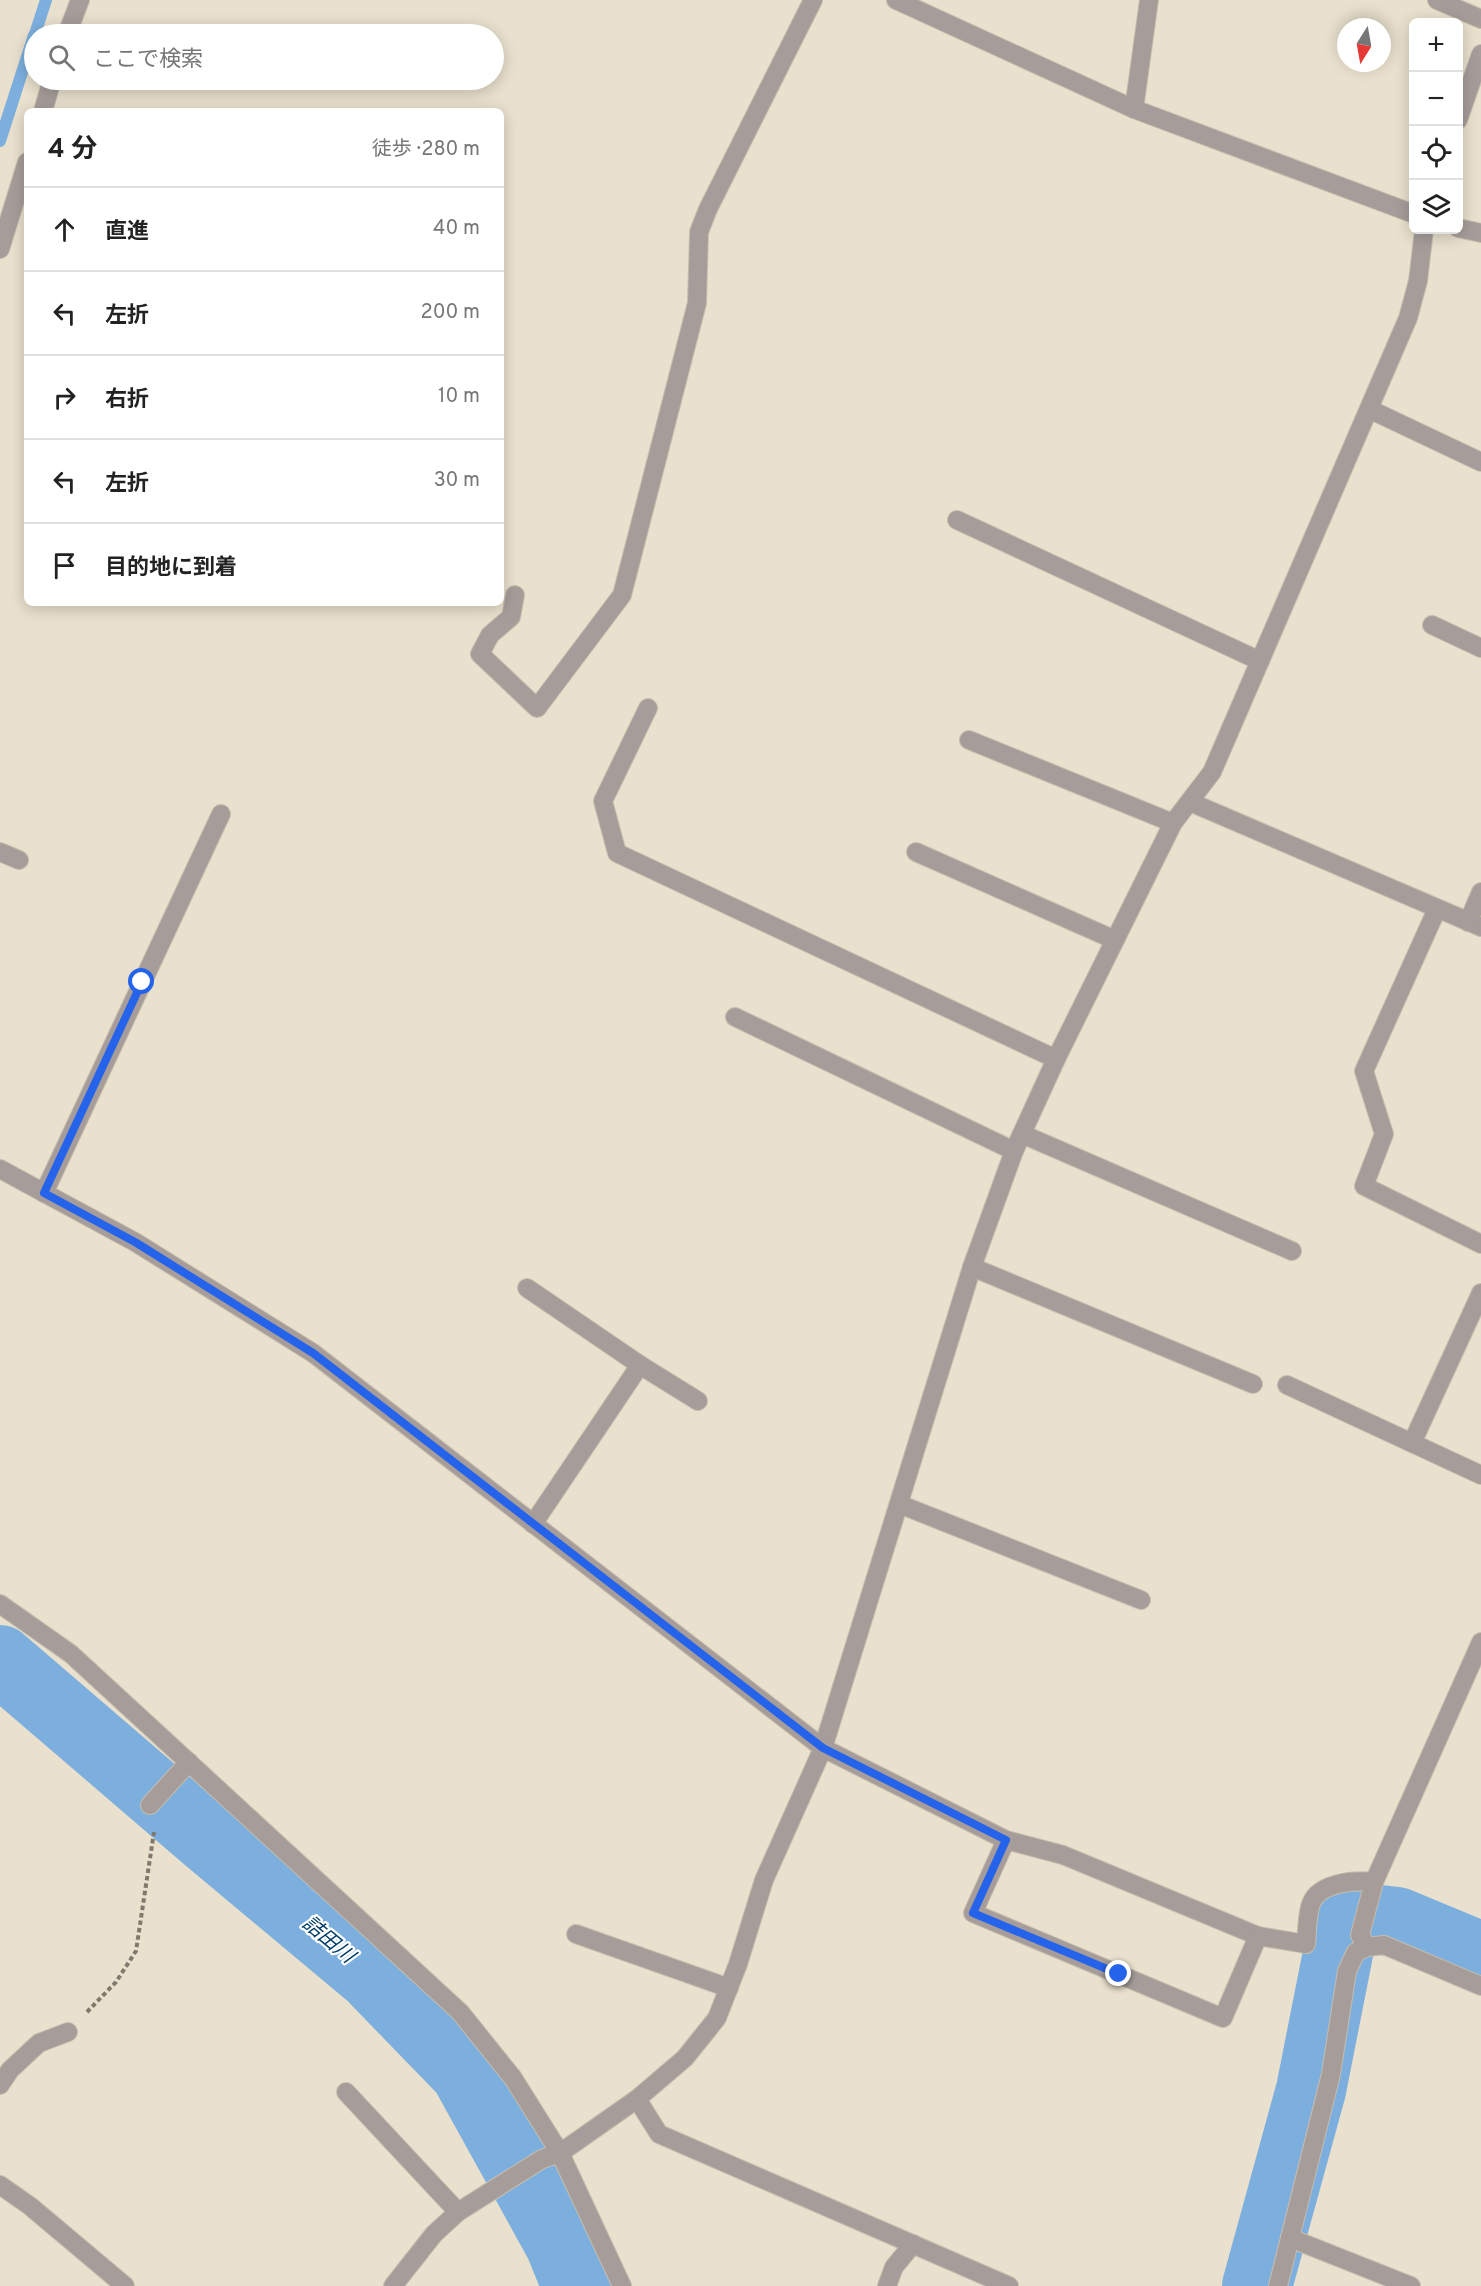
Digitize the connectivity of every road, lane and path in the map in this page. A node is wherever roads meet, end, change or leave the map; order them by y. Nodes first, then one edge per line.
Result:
1 (80, 0) edge
2 (813, 0) edge
3 (896, 0) edge
4 (1149, 0) edge
5 (1437, 0) edge
6 (1481, 19) edge
7 (71, 24) edge
8 (1481, 54) edge
9 (49, 90) edge
10 (1463, 106) edge
11 (44, 108) edge
12 (1134, 109) junction
13 (24, 172) edge
14 (1409, 212) edge
15 (1463, 229) edge
16 (1424, 234) edge
17 (1481, 234) edge
18 (0, 249) edge
19 (1369, 409) junction
20 (1481, 462) edge
21 (957, 520) dead end
22 (515, 595) dead end
23 (1432, 625) dead end
24 (1481, 648) edge
25 (1260, 661) junction
26 (648, 708) dead end
27 (969, 740) dead end
28 (1190, 802) junction
29 (220, 814) dead end
30 (1173, 824) junction
31 (0, 852) edge
32 (916, 852) dead end
33 (19, 860) dead end
34 (1481, 891) edge
35 (1437, 909) junction
36 (1474, 925) edge
37 (1115, 940) junction
38 (735, 1017) dead end
39 (1056, 1059) junction
40 (1022, 1134) junction
41 (1014, 1151) junction
42 (0, 1169) edge
43 (44, 1193) junction
44 (1481, 1244) edge
45 (1292, 1251) dead end
46 (972, 1267) junction
47 (527, 1288) dead end
48 (1481, 1293) edge
49 (640, 1365) junction
50 (1253, 1384) dead end
51 (1287, 1385) dead end
52 (698, 1401) dead end
53 (1412, 1443) junction
54 (1481, 1476) edge
55 (899, 1504) junction
56 (533, 1524) junction
57 (1141, 1600) dead end
58 (0, 1604) edge
59 (1481, 1642) edge
60 (823, 1748) junction
61 (189, 1762) junction
62 (150, 1805) joint
63 (1006, 1840) junction
64 (1374, 1882) junction
65 (576, 1934) dead end
66 (1258, 1936) junction
67 (1367, 1947) junction
68 (1481, 1986) edge
69 (729, 1988) junction
70 (68, 2032) joint
71 (0, 2085) edge
72 (346, 2092) dead end
73 (637, 2099) junction
74 (560, 2153) junction
75 (0, 2185) edge
76 (458, 2212) junction
77 (1290, 2238) junction
78 (914, 2244) junction
79 (124, 2286) edge
80 (393, 2286) edge
81 (622, 2286) edge
82 (887, 2286) edge
83 (1009, 2286) edge
84 (1278, 2286) edge
85 (1411, 2286) edge

1 - 7 street
2 - 22 street
3 - 12 street
4 - 12 street
5 - 6 street
8 - 10 street
9 - 11 street
12 - 14 street
13 - 18 street
15 - 17 street
16 - 19 street
19 - 20 street
19 - 25 street
21 - 25 street
23 - 24 street
25 - 28 street
26 - 39 street
27 - 30 street
28 - 30 street
28 - 35 street
29 - 43 street
30 - 37 street
31 - 33 street
32 - 37 street
34 - 36 street
35 - 36 street
35 - 44 street
37 - 39 street
38 - 41 street
39 - 40 street
40 - 41 street
40 - 45 street
41 - 46 street
42 - 43 street
43 - 56 street
46 - 50 street
46 - 55 street
47 - 49 street
48 - 53 street
49 - 52 street
49 - 56 street
51 - 53 street
53 - 54 street
55 - 57 street
55 - 60 street
56 - 60 street
58 - 61 street
59 - 64 street
60 - 63 street
60 - 69 street
61 - 62 street
61 - 74 street
62 - 70 path
63 - 66 street
63 - 66 street
64 - 66 street
64 - 67 street
65 - 69 street
67 - 68 street
67 - 77 street
69 - 73 street
70 - 71 street
72 - 76 street
73 - 74 street
73 - 78 street
74 - 76 street
74 - 81 street
75 - 79 street
76 - 80 street
77 - 84 street
77 - 85 street
78 - 82 street
78 - 83 street

